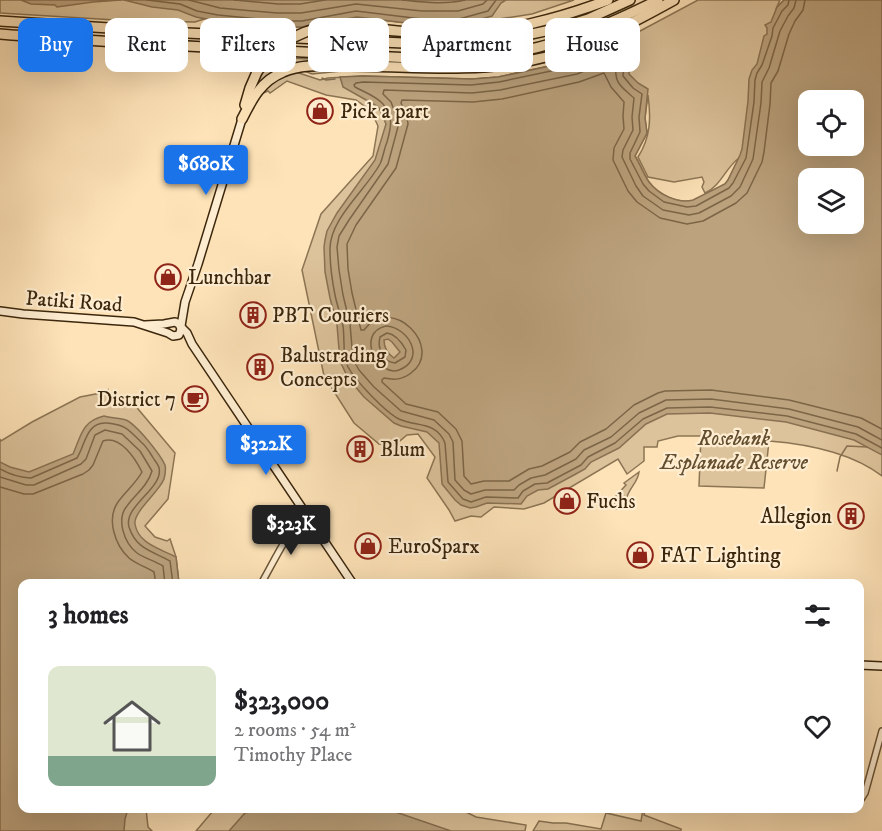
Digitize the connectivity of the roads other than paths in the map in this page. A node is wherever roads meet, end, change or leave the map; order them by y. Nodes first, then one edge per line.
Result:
1 (608, 0) edge
2 (630, 0) edge
3 (658, 0) edge
4 (674, 0) edge
5 (0, 21) edge
6 (0, 34) edge
7 (242, 119) junction
8 (185, 302) junction
9 (0, 311) edge
10 (171, 322) junction
11 (145, 325) junction
12 (180, 329) junction
13 (168, 333) junction
14 (306, 514) junction
15 (264, 579) edge
16 (350, 579) edge
17 (864, 665) edge
18 (882, 666) edge
19 (882, 731) edge
20 (864, 795) edge

1 - 7 highway, bridge
2 - 5 highway
3 - 6 highway
4 - 7 highway
7 - 8 main road
8 - 10 main road
8 - 12 main road
9 - 11 main road, Patiki Road
10 - 11 main road, Patiki Road
10 - 12 main road
10 - 13 main road
11 - 13 main road, Patiki Road
12 - 13 main road
12 - 14 main road
14 - 15 street
14 - 16 main road
17 - 18 main road
19 - 20 street

